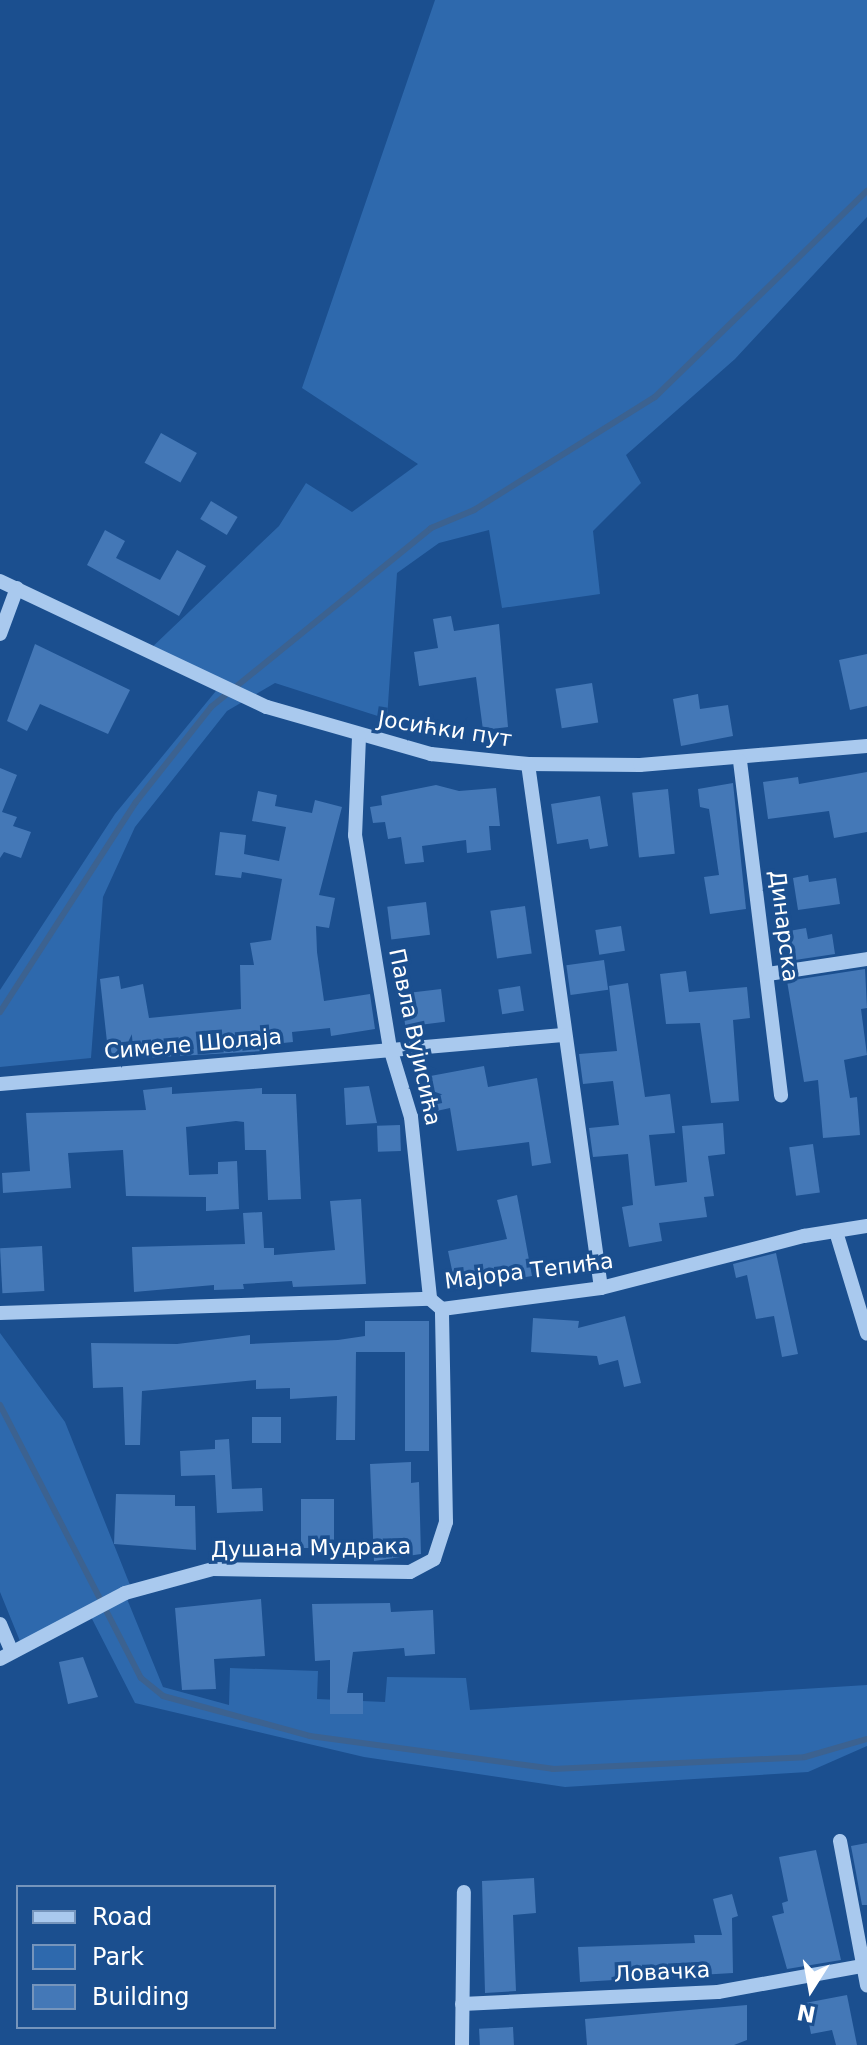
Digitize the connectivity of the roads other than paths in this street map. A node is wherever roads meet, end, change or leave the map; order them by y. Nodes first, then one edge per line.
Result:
1 (0, 581) edge
2 (17, 588) junction
3 (0, 634) edge
4 (359, 737) junction
5 (867, 746) edge
6 (740, 761) junction
7 (528, 764) junction
8 (867, 959) edge
9 (768, 974) junction
10 (563, 1035) junction
11 (390, 1048) junction
12 (0, 1084) edge
13 (781, 1096) dead end
14 (867, 1226) edge
15 (837, 1235) junction
16 (601, 1288) junction
17 (430, 1299) junction
18 (442, 1309) junction
19 (0, 1313) edge
20 (867, 1334) edge
21 (0, 1624) edge
22 (6, 1656) edge
23 (840, 1841) dead end
24 (464, 1892) dead end
25 (863, 1966) junction
26 (867, 1985) edge
27 (462, 2004) junction
28 (462, 2045) edge

1 - 2 street, Јосићки пут
2 - 3 street
2 - 4 street, Јосићки пут
4 - 7 street, Јосићки пут
4 - 11 street, Павла Вујисића
5 - 6 street, Јосићки пут
6 - 7 street, Јосићки пут
6 - 9 street, Динарска
7 - 10 street
8 - 9 street
9 - 13 street, Динарска
10 - 11 street, Симеле Шолаја
10 - 16 street
11 - 12 street, Симеле Шолаја
11 - 17 street, Павла Вујисића
14 - 15 street, Мајора Тепића
15 - 16 street, Мајора Тепића
15 - 20 street
16 - 18 street, Мајора Тепића
17 - 18 street, Мајора Тепића
17 - 19 street, Мајора Тепића
18 - 22 street, Душана Мудрака
21 - 22 street
23 - 25 street
24 - 27 street
25 - 26 street
25 - 27 street, Ловачка
27 - 28 street

